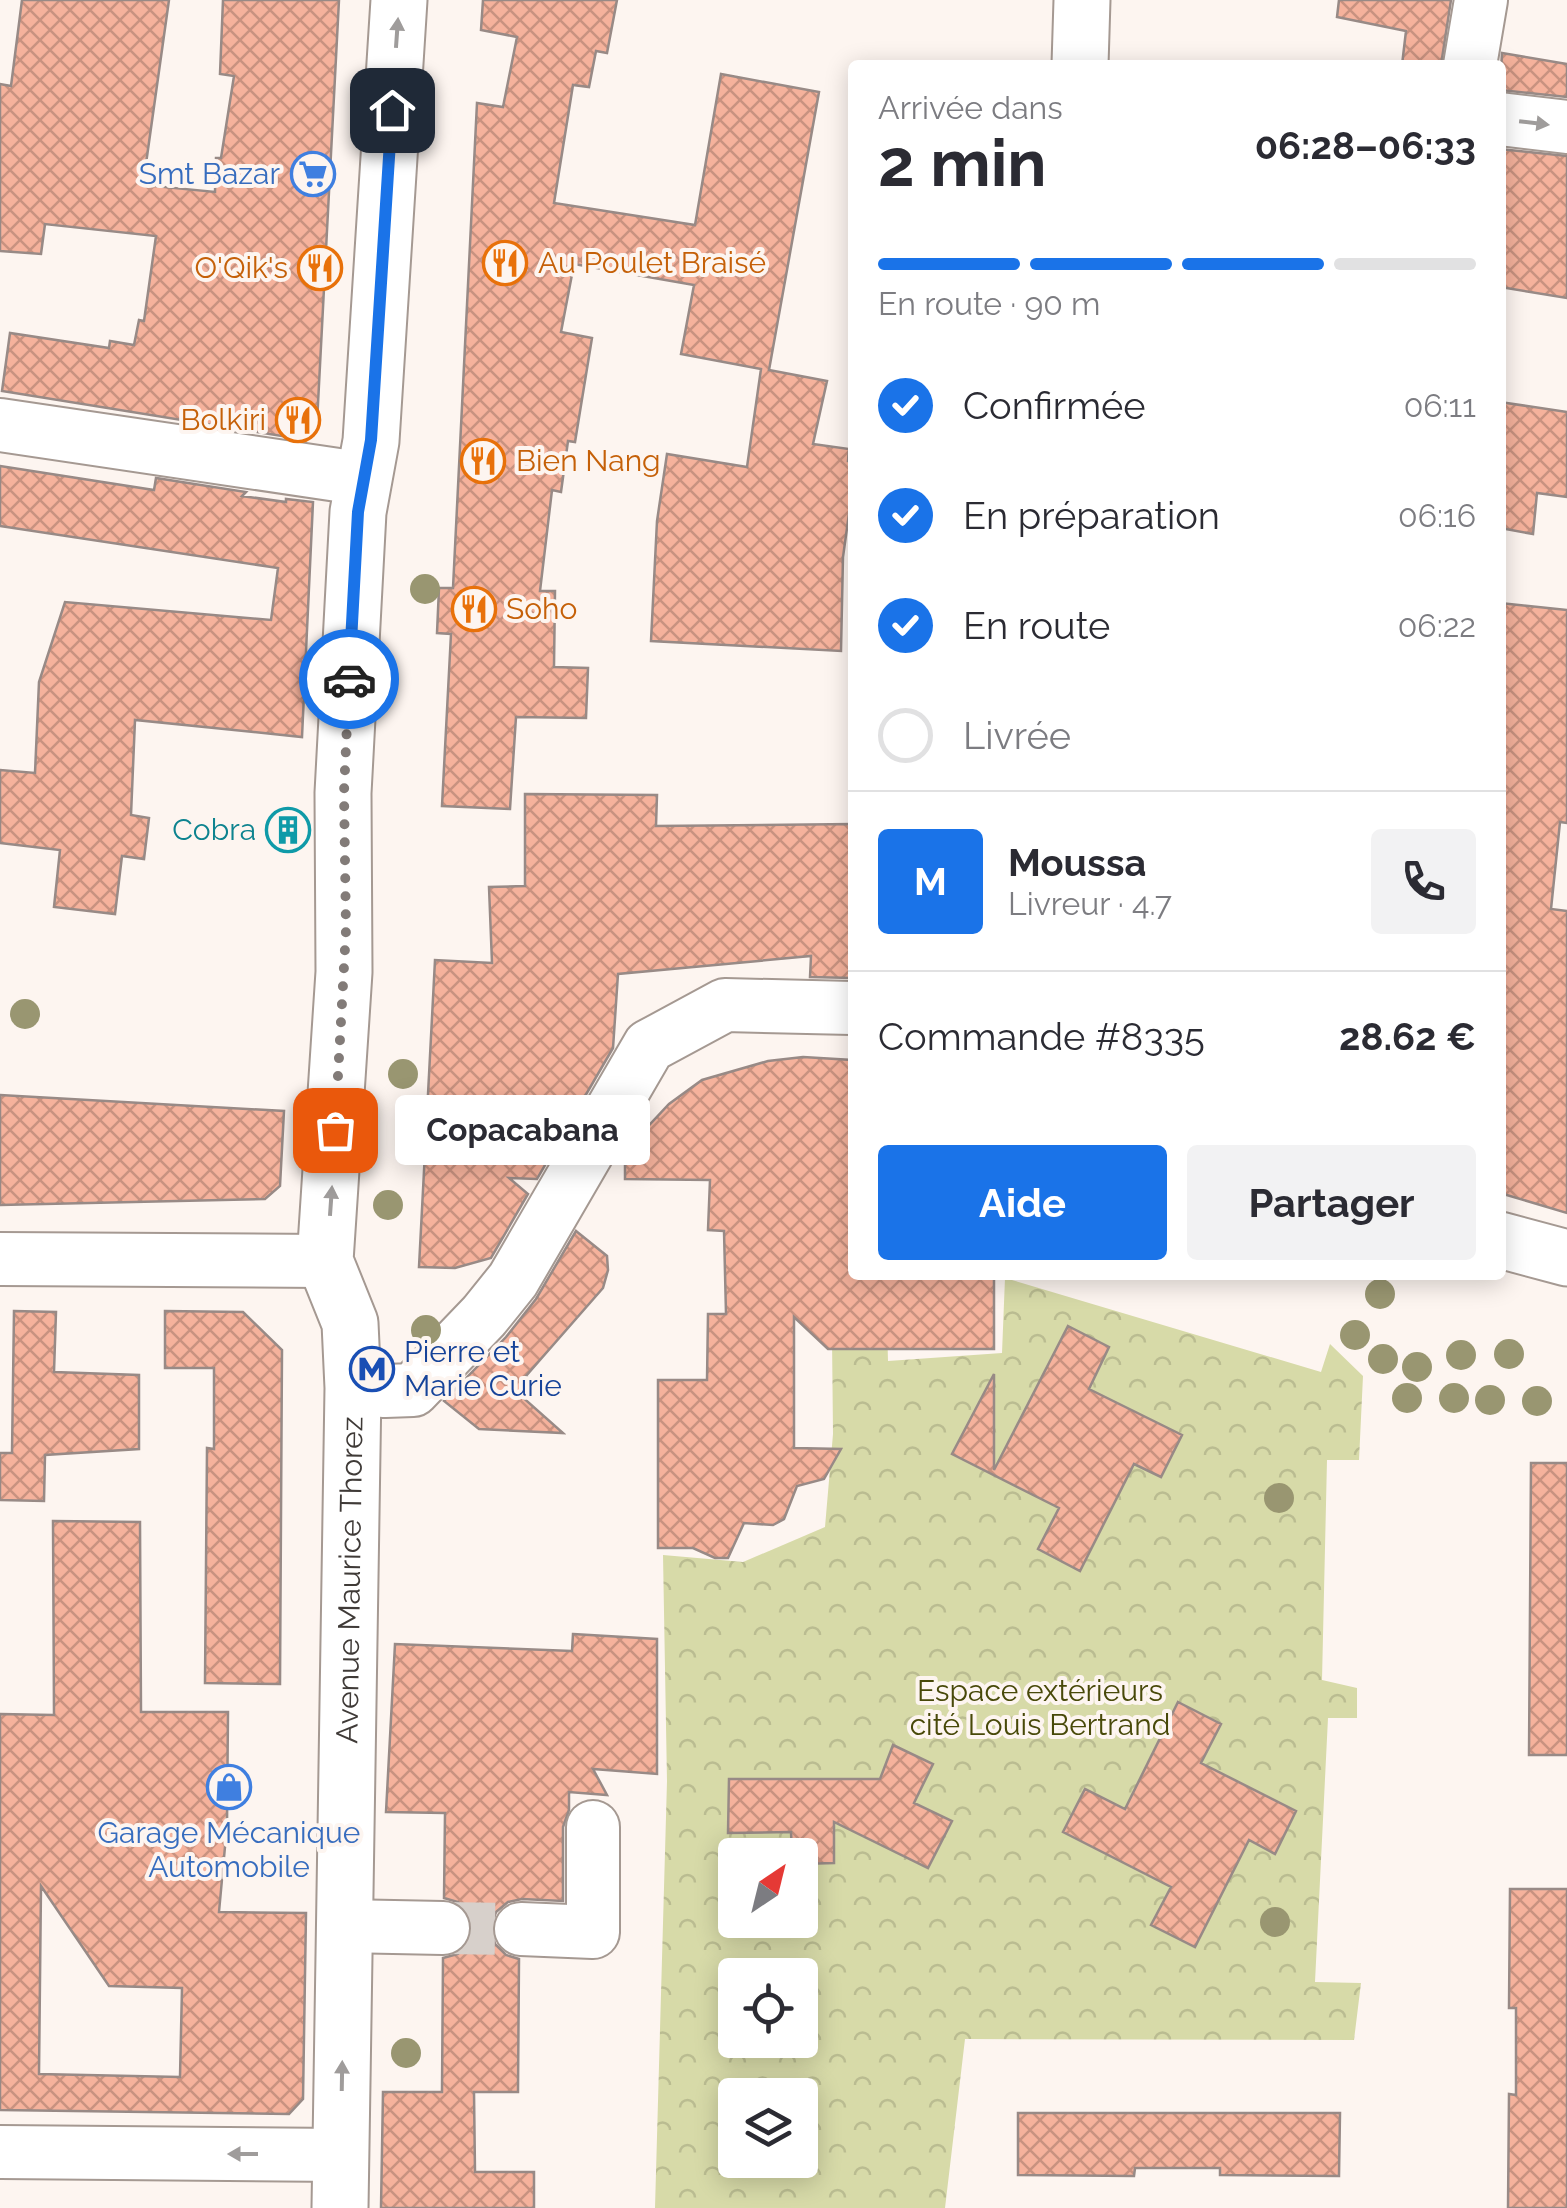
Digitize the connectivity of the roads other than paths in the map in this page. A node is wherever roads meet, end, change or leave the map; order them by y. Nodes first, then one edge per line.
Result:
1 (400, 0) edge
2 (1082, 0) edge
3 (1481, 0) edge
4 (1080, 60) edge
5 (1471, 60) edge
6 (1506, 120) edge
7 (1567, 127) edge
8 (0, 425) edge
9 (365, 479) junction
10 (848, 1008) edge
11 (1506, 1242) edge
12 (1567, 1258) edge
13 (0, 1259) edge
14 (324, 1261) junction
15 (353, 1388) junction
16 (593, 1827) dead end
17 (344, 1926) junction
18 (442, 1928) tunnel mouth
19 (521, 1930) tunnel mouth
20 (0, 2152) edge
21 (341, 2154) junction
22 (340, 2208) edge

9 -> 1 main road, Avenue Maurice Thorez
2 - 4 main road
3 - 5 street
6 -> 7 street
8 - 9 street
14 -> 9 main road, Avenue Maurice Thorez
10 - 15 street
11 - 12 main road
13 - 14 street
14 - 15 main road, Avenue Maurice Thorez
15 - 17 main road, Avenue Maurice Thorez
16 - 19 street
17 - 18 street
21 -> 17 main road, Avenue Maurice Thorez
21 -> 20 street
21 - 22 main road, Avenue Maurice Thorez

